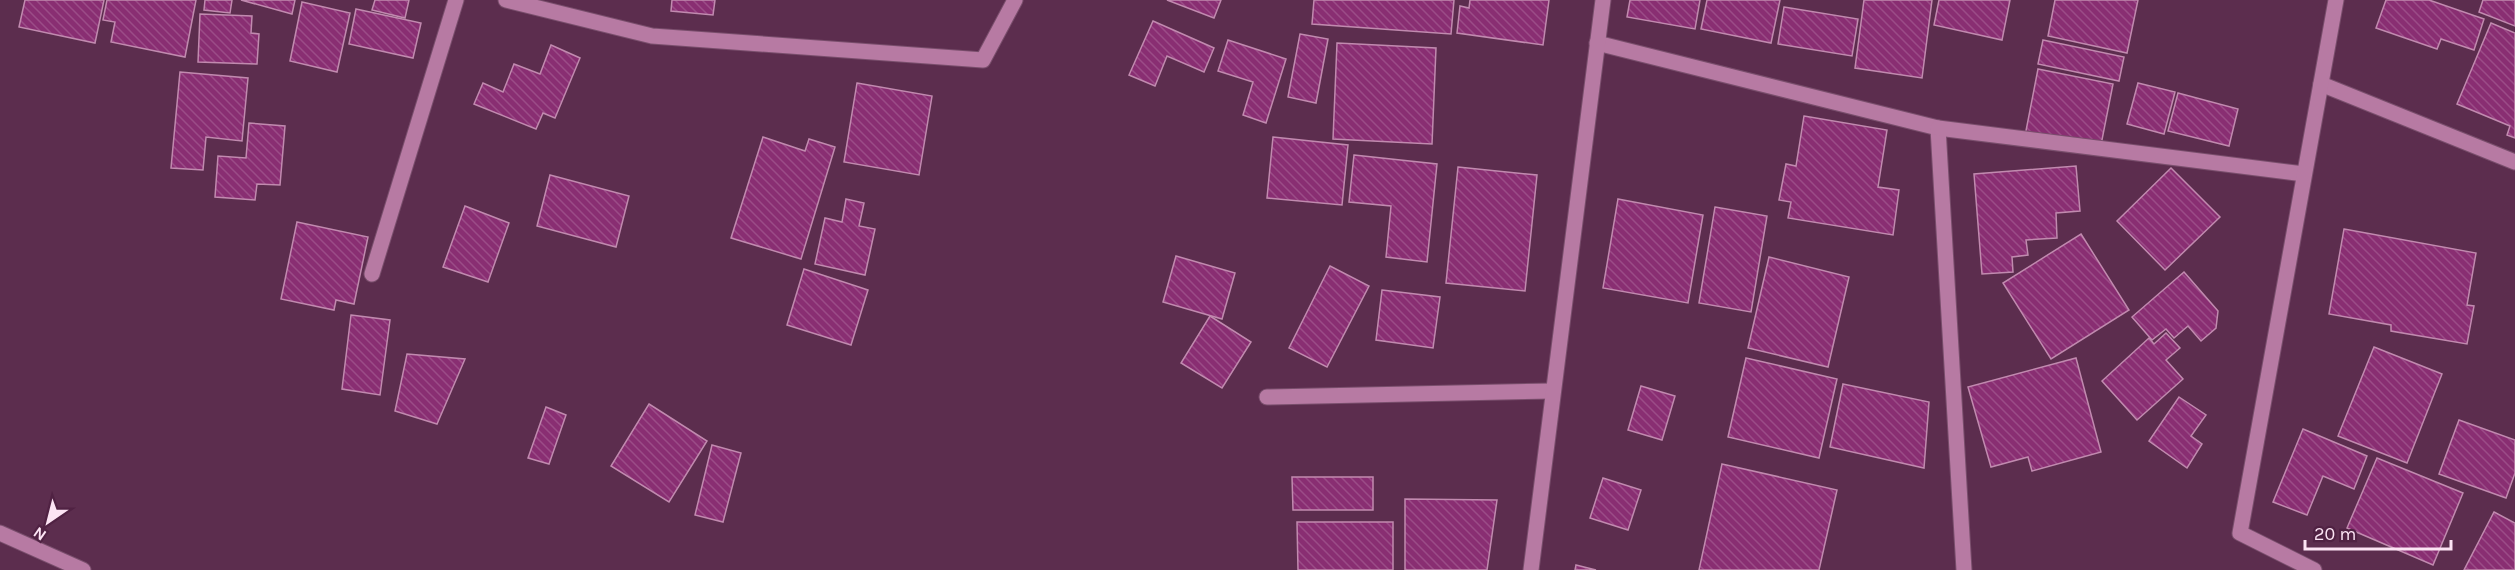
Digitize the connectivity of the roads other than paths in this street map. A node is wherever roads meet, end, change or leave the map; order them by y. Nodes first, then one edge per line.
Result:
1 (456, 0) edge
2 (506, 0) edge
3 (1016, 0) edge
4 (1603, 0) edge
5 (2336, 0) edge
6 (1598, 42) junction
7 (2321, 84) junction
8 (1938, 128) junction
9 (2515, 162) edge
10 (2304, 174) junction
11 (372, 274) dead end
12 (1553, 391) junction
13 (1267, 397) dead end
14 (0, 532) edge
15 (83, 570) edge
16 (1531, 570) edge
17 (1964, 570) edge
18 (2314, 570) edge

1 - 11 street
2 - 3 street
4 - 6 street
5 - 7 street
6 - 8 street
6 - 12 street
7 - 9 street
7 - 10 street
8 - 10 street
8 - 17 street
10 - 18 street
12 - 13 street
12 - 16 street
14 - 15 street

